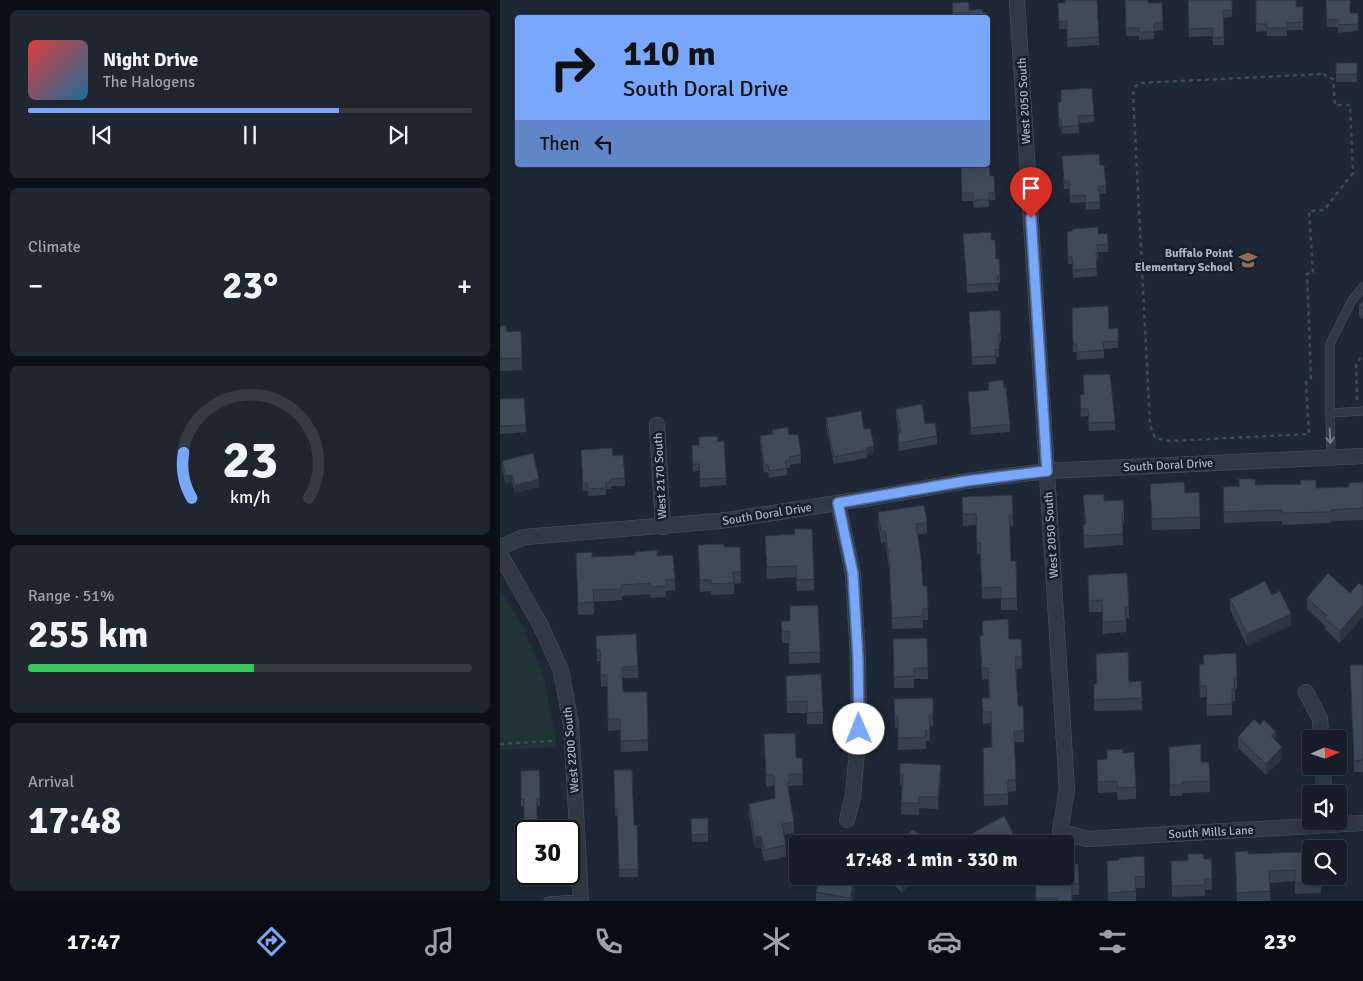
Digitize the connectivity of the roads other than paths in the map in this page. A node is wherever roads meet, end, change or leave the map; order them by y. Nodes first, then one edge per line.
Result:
1 (1018, 0) edge
2 (1363, 287) edge
3 (1363, 411) edge
4 (1330, 413) junction
5 (657, 425) dead end
6 (1363, 456) edge
7 (1331, 458) junction
8 (1047, 471) junction
9 (838, 503) junction
10 (663, 527) junction
11 (500, 547) edge
12 (500, 554) edge
13 (1306, 692) dead end
14 (1321, 730) edge
15 (847, 820) dead end
16 (1347, 823) edge
17 (1363, 823) edge
18 (1302, 825) edge
19 (1060, 831) joint
20 (581, 900) edge
21 (548, 901) edge

1 - 8 street, West 2050 South
2 - 4 lane
3 - 4 lane
4 -> 7 lane
5 - 10 street, West 2170 South
6 - 7 street, South Doral Drive
7 - 8 street, South Doral Drive
8 - 9 street, South Doral Drive
8 - 19 street, West 2050 South
9 - 10 street, South Doral Drive
9 - 15 street
10 - 11 street, South Doral Drive
12 - 20 street, West 2200 South
13 - 14 street
16 - 17 street, South Mills Lane
18 - 19 street, South Mills Lane
20 - 21 lane

